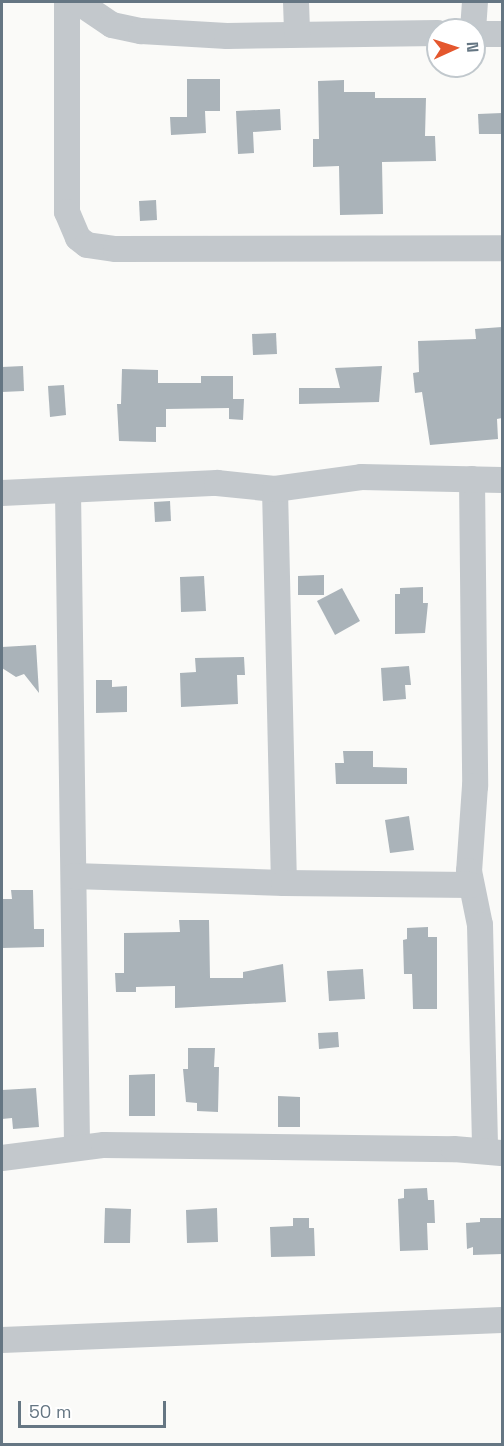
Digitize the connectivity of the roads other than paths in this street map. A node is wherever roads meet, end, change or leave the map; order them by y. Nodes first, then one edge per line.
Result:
1 (67, 2) edge
2 (78, 2) edge
3 (296, 2) edge
4 (475, 2) edge
5 (474, 18) edge
6 (426, 33) edge
7 (486, 33) edge
8 (297, 34) junction
9 (502, 34) edge
10 (502, 248) edge
11 (472, 479) junction
12 (502, 480) edge
13 (275, 489) junction
14 (68, 491) junction
15 (2, 493) edge
16 (74, 876) junction
17 (284, 884) junction
18 (471, 885) junction
19 (77, 1147) junction
20 (494, 1151) edge
21 (2, 1158) edge
22 (502, 1320) edge
23 (2, 1340) edge

1 - 10 street
2 - 8 street
3 - 8 street
4 - 5 street
6 - 8 street
7 - 9 street
11 - 12 street
11 - 13 street
11 - 18 street
13 - 14 street
13 - 17 street
14 - 15 street
14 - 16 street
16 - 17 street
16 - 19 street
17 - 18 street
18 - 20 street
19 - 20 street
19 - 21 street
22 - 23 street

